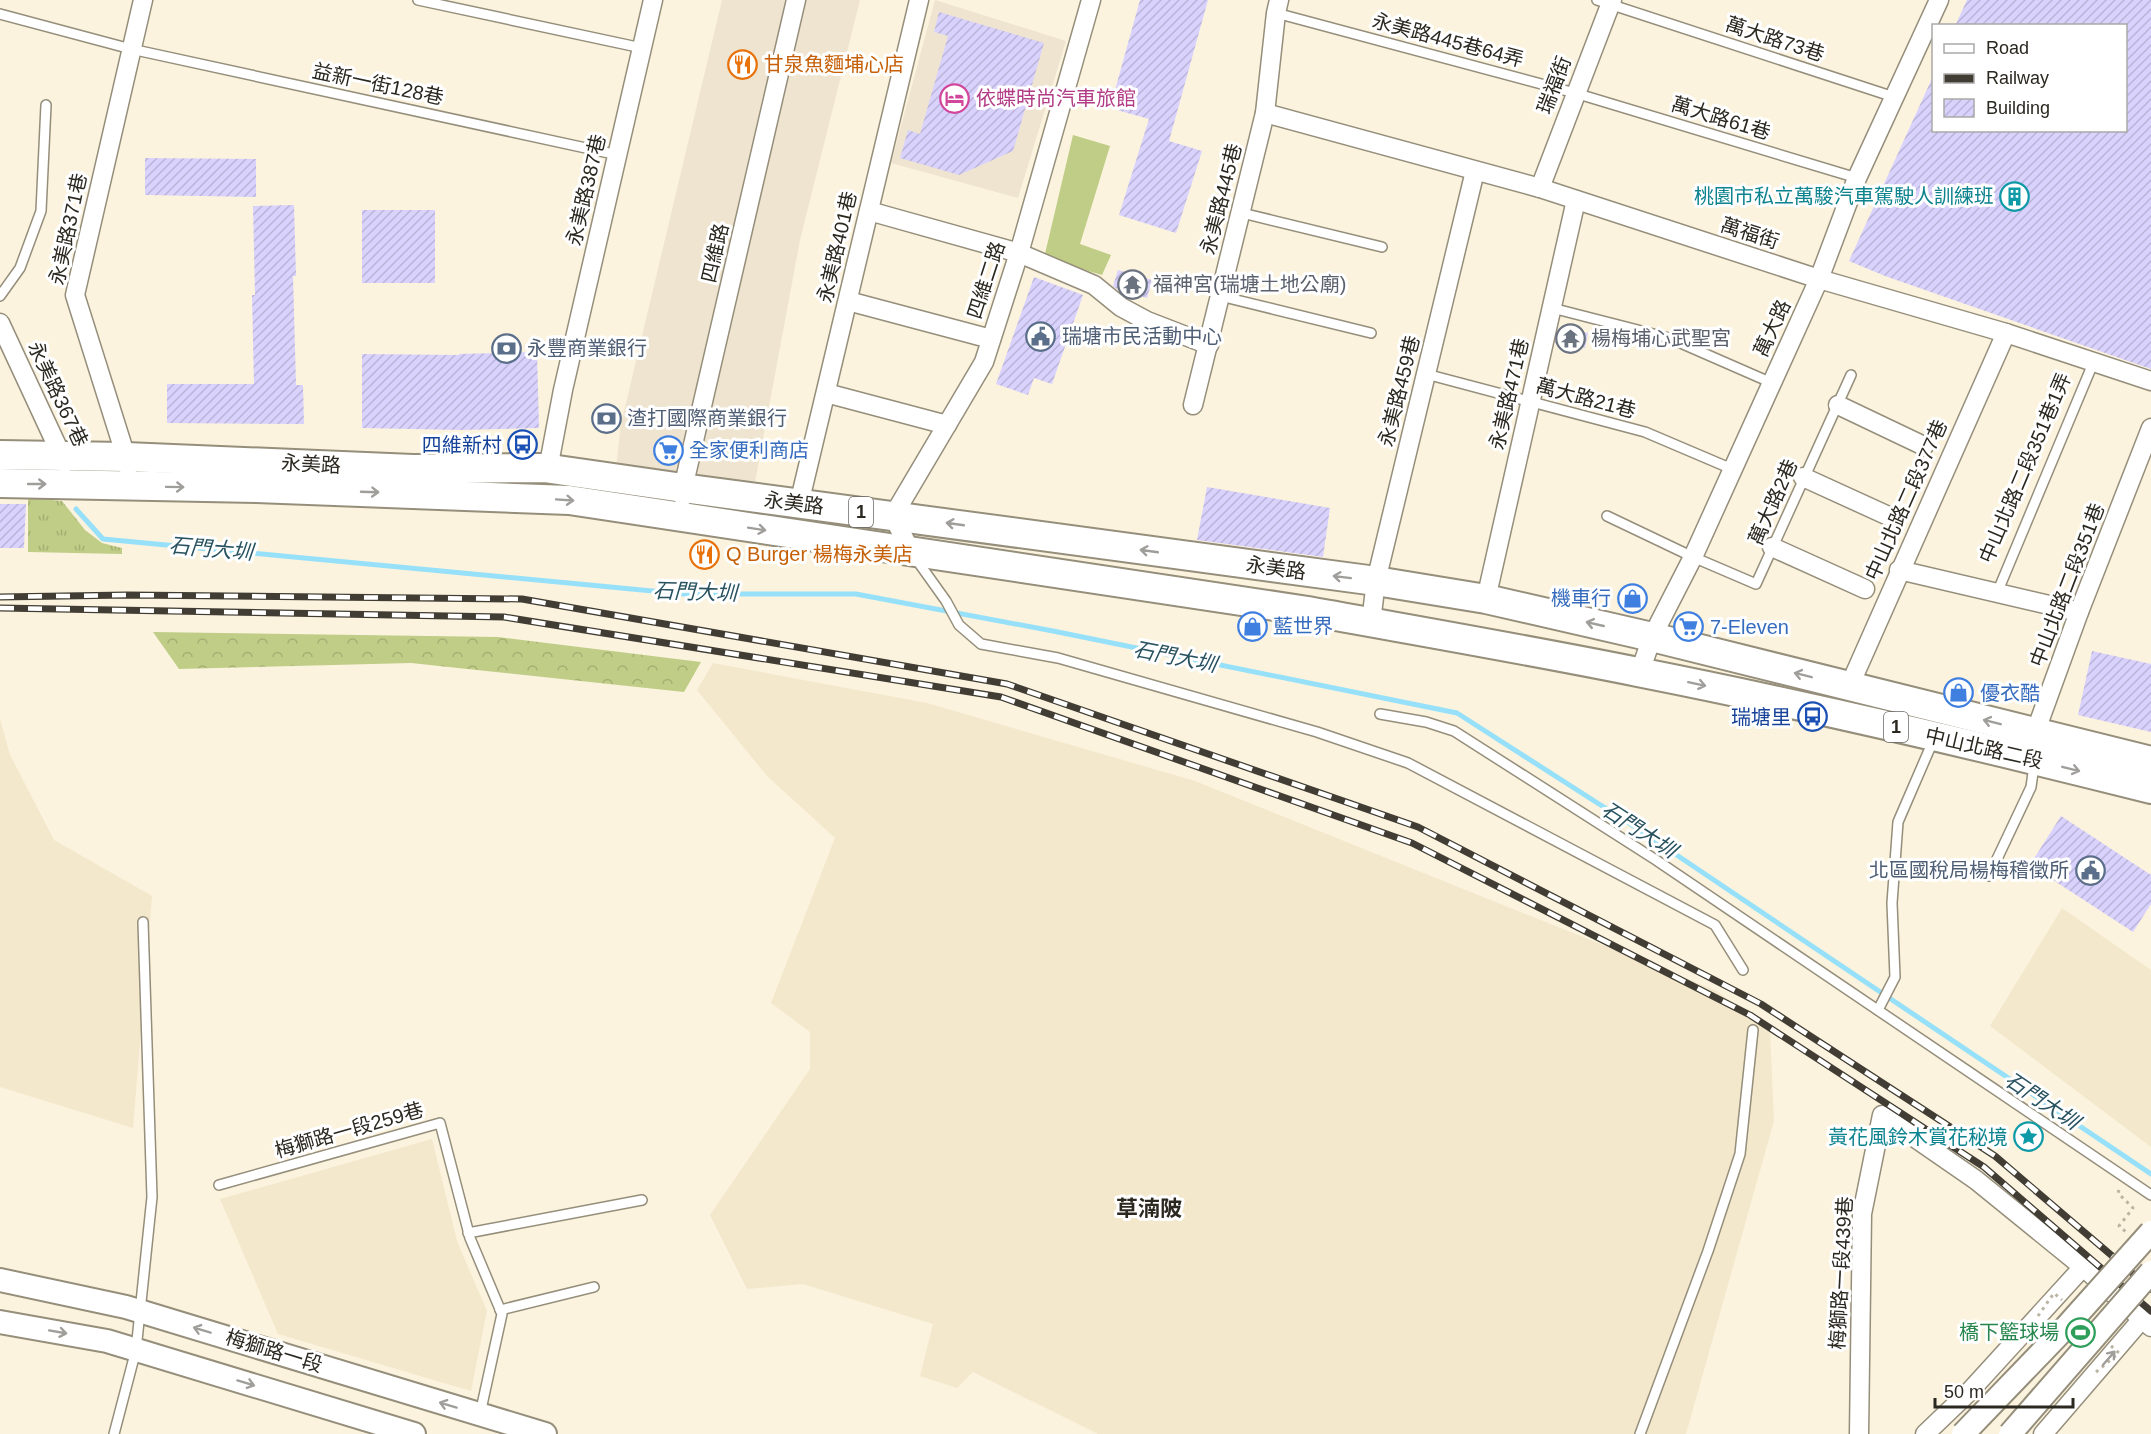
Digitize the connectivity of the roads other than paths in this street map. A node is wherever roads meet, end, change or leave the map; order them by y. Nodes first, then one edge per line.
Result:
1 (142, 0) edge
2 (418, 0) edge
3 (654, 0) edge
4 (796, 0) edge
5 (919, 0) edge
6 (1091, 0) edge
7 (1940, 0) edge
8 (1606, 1) edge
9 (1277, 6) edge
10 (0, 14) edge
11 (642, 48) junction
12 (131, 49) junction
13 (1575, 93) junction
14 (1894, 97) junction
15 (45, 105) dead end
16 (1265, 113) junction
17 (618, 155) junction
18 (1475, 171) junction
19 (1857, 178) junction
20 (1540, 188) junction
21 (1576, 200) junction
22 (869, 211) junction
23 (1242, 213) junction
24 (1382, 248) dead end
25 (1019, 253) junction
26 (1819, 279) junction
27 (0, 296) edge
28 (1220, 296) junction
29 (848, 301) junction
30 (1552, 308) junction
31 (0, 323) edge
32 (1371, 333) dead end
33 (2006, 333) junction
34 (991, 339) junction
35 (1209, 345) junction
36 (2094, 361) junction
37 (1426, 374) junction
38 (1851, 375) dead end
39 (2151, 381) edge
40 (1772, 383) junction
41 (826, 393) junction
42 (1531, 402) junction
43 (1193, 405) dead end
44 (1838, 405) junction
45 (947, 425) junction
46 (2151, 428) edge
47 (1924, 446) dead end
48 (0, 455) edge
49 (62, 456) junction
50 (126, 457) junction
51 (548, 469) junction
52 (1732, 469) junction
53 (1803, 477) junction
54 (0, 483) edge
55 (74, 484) junction
56 (130, 486) junction
57 (684, 488) junction
58 (799, 504) junction
59 (893, 516) junction
60 (1607, 516) dead end
61 (682, 517) junction
62 (1895, 519) dead end
63 (1772, 547) junction
64 (911, 552) junction
65 (1693, 557) junction
66 (1899, 570) junction
67 (1376, 581) junction
68 (1864, 589) dead end
69 (1998, 593) junction
70 (1486, 599) junction
71 (2079, 612) junction
72 (1371, 622) junction
73 (1652, 637) junction
74 (1640, 672) junction
75 (1849, 687) junction
76 (1380, 714) dead end
77 (1935, 736) junction
78 (2035, 746) junction
79 (2151, 761) edge
80 (2151, 789) edge
81 (1989, 876) dead end
82 (143, 922) dead end
83 (1743, 970) dead end
84 (1880, 1007) junction
85 (1753, 1030) dead end
86 (219, 1185) dead end
87 (2151, 1195) edge
88 (642, 1200) dead end
89 (2151, 1232) edge
90 (468, 1233) junction
91 (2083, 1267) junction
92 (2151, 1272) edge
93 (0, 1280) edge
94 (594, 1287) dead end
95 (500, 1310) junction
96 (141, 1311) junction
97 (0, 1322) edge
98 (2147, 1323) edge
99 (136, 1350) junction
100 (480, 1414) junction
101 (114, 1434) edge
102 (414, 1434) edge
103 (544, 1434) edge
104 (1640, 1434) edge
105 (1858, 1434) edge
106 (1925, 1434) edge
107 (1963, 1434) edge
108 (2010, 1434) edge
109 (2043, 1434) edge

1 - 12 street, 永美路371巷
2 - 11 lane
3 - 11 street, 永美路387巷
4 - 57 street, 四維路
5 - 22 street, 永美路401巷
6 - 25 street, 四維二路
7 - 14 street, 萬大路
8 - 13 street, 瑞福街
8 - 14 lane, 萬大路73巷
9 - 13 lane, 永美路445巷64弄
9 - 16 street, 永美路445巷
10 - 12 lane, 益新一街128巷
11 - 17 street, 永美路387巷
12 - 17 lane, 益新一街128巷
12 - 50 street, 永美路371巷
13 - 19 lane, 萬大路61巷
13 - 20 street, 瑞福街
14 - 19 street, 萬大路
15 - 27 lane
16 - 18 street, 萬福街
16 - 23 street, 永美路445巷
17 - 51 street, 永美路387巷
18 - 20 street, 萬福街
18 - 37 street, 永美路459巷
19 - 26 street, 萬大路
20 - 21 street, 萬福街
21 - 26 street, 萬福街
21 - 30 street, 永美路471巷
22 - 25 street
22 - 29 street, 永美路401巷
23 - 24 lane
23 - 28 street, 永美路445巷
25 - 34 street, 四維二路
25 - 35 street
26 - 33 street, 萬福街
26 - 40 street, 萬大路
28 - 32 lane
28 - 35 street, 永美路445巷
29 - 34 street
29 - 41 street, 永美路401巷
30 - 40 lane
30 - 42 street, 永美路471巷
31 - 49 street, 永美路367巷
33 - 36 street, 萬福街
33 - 66 street, 中山北路二段377巷
34 - 45 street, 四維二路
35 - 43 street, 永美路445巷
36 - 39 street, 萬福街
36 - 69 lane, 中山北路二段351巷1弄
37 - 42 lane, 萬大路21巷
37 - 67 street, 永美路459巷
38 - 44 lane, 萬大路2巷
40 - 52 street, 萬大路
41 - 45 street
41 - 58 street, 永美路401巷
42 - 52 lane, 萬大路21巷
42 - 70 street, 永美路471巷
44 - 47 street
44 - 53 lane, 萬大路2巷
45 - 59 street, 四維二路
46 - 71 street, 中山北路二段351巷
48 - 49 main road, 永美路 / 1
49 - 50 main road, 永美路 / 1
49 - 55 street, 永美路367巷
50 - 51 main road, 永美路 / 1
50 - 56 street, 永美路371巷
51 - 57 main road, 永美路 / 1
52 - 65 street, 萬大路
53 - 62 street
53 - 63 lane, 萬大路2巷
54 -> 55 main road, 永美路 / 1
55 - 56 main road, 永美路 / 1
56 -> 61 main road, 永美路 / 1
57 - 58 main road, 永美路 / 1
57 - 61 street, 四維路
58 - 59 main road, 永美路 / 1
59 - 64 street
67 -> 59 main road, 永美路 / 1
60 - 65 lane
61 -> 64 main road, 永美路 / 1
63 - 65 lane, 萬大路2巷
63 - 68 street
64 - 72 main road, 永美路 / 1
64 - 83 lane
65 - 73 street, 萬大路
66 - 69 street, 中山北路二段351巷1弄
66 - 75 street, 中山北路二段377巷
67 - 70 main road, 永美路 / 1
67 - 72 street, 永美路459巷
69 - 71 street, 中山北路二段351巷1弄
73 -> 70 main road, 永美路 / 1
71 - 78 street, 中山北路二段351巷
72 - 74 main road, 永美路 / 1
73 - 74 street, 萬大路
75 -> 73 main road, 中山北路二段 / 1
74 -> 77 main road, 中山北路二段 / 1
78 -> 75 main road, 中山北路二段 / 1
76 - 84 lane
77 - 78 main road, 中山北路二段 / 1
77 - 84 lane
78 - 79 main road, 中山北路二段 / 1
78 -> 80 main road, 中山北路二段 / 1
78 - 81 lane
82 - 96 lane
84 - 87 lane
85 - 104 lane
86 - 90 lane, 梅獅路一段259巷
88 - 90 lane
89 - 107 street, bridge
90 - 95 lane, 梅獅路一段259巷
91 - 98 street
91 - 105 street, 梅獅路一段439巷
91 - 106 street
92 - 108 street, bridge
93 - 96 street, 梅獅路一段
94 - 95 lane
95 - 100 lane, 梅獅路一段259巷
96 - 99 lane
100 -> 96 street, 梅獅路一段
97 -> 99 street, 梅獅路一段
109 -> 98 street
99 - 101 lane
99 -> 102 street, 梅獅路一段
100 - 103 street, 梅獅路一段

